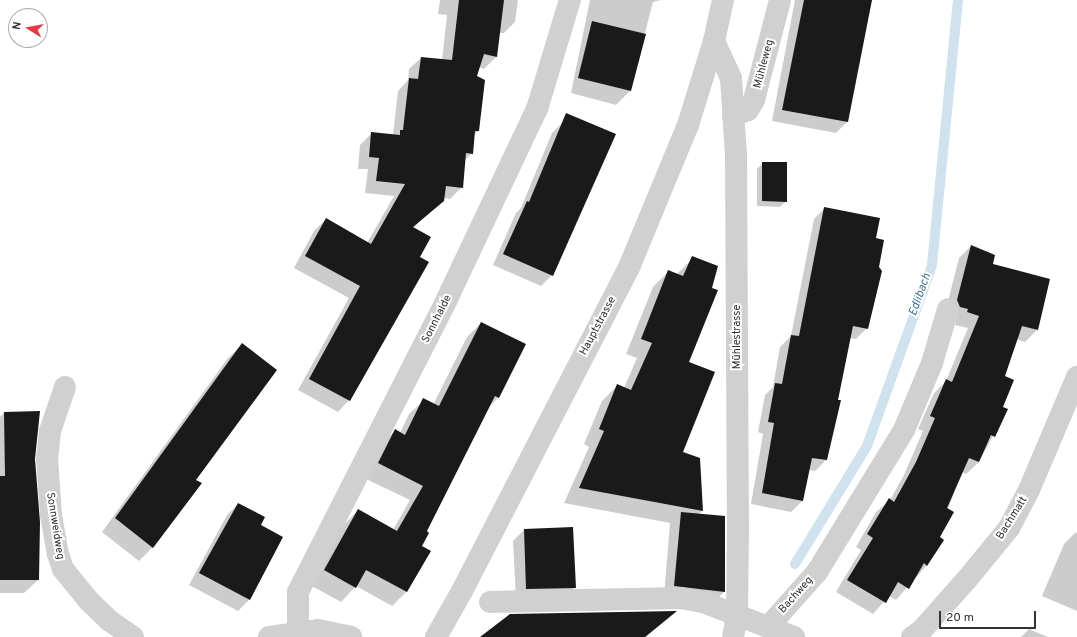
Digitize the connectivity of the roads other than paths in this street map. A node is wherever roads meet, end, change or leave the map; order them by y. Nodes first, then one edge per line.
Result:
1 (570, 0) edge
2 (723, 0) edge
3 (780, 0) edge
4 (714, 41) junction
5 (733, 116) junction
6 (948, 310) dead end
7 (1077, 377) edge
8 (64, 387) dead end
9 (490, 602) dead end
10 (737, 615) junction
11 (768, 627) junction
12 (298, 631) junction
13 (133, 637) edge
14 (269, 637) edge
15 (351, 637) edge
16 (436, 637) edge
17 (733, 637) edge
18 (794, 637) edge
19 (912, 637) edge

1 - 12 street, Sonnhalde
2 - 4 street, Hauptstrasse
3 - 5 street, Mühleweg
4 - 5 street, Mühlestrasse
4 - 16 street, Hauptstrasse
5 - 10 street, Mühlestrasse
6 - 11 street, Bachweg
7 - 19 street, Bachmatt
8 - 13 street, Sonnweidweg
9 - 10 street
10 - 11 street
10 - 17 street, Mühlestrasse
11 - 18 street
12 - 14 street
12 - 15 street

